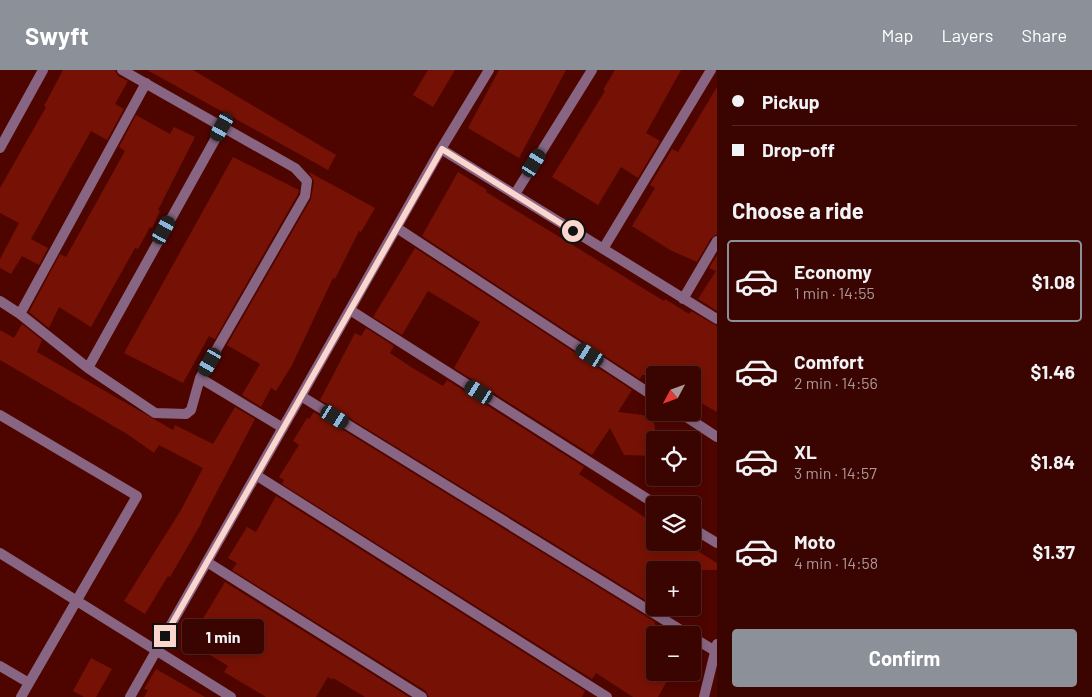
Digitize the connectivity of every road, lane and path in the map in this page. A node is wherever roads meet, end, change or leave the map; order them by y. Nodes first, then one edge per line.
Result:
1 (43, 70) edge
2 (122, 70) edge
3 (489, 70) edge
4 (592, 70) edge
5 (712, 70) edge
6 (146, 83) junction
7 (222, 127) junction
8 (0, 148) edge
9 (442, 149) junction
10 (515, 194) junction
11 (397, 228) junction
12 (717, 241) edge
13 (602, 249) junction
14 (683, 299) junction
15 (0, 301) edge
16 (350, 310) junction
17 (20, 314) junction
18 (717, 320) edge
19 (88, 368) junction
20 (200, 378) junction
21 (646, 391) edge
22 (301, 396) junction
23 (0, 415) edge
24 (693, 421) edge
25 (283, 428) junction
26 (717, 437) edge
27 (256, 475) junction
28 (646, 499) edge
29 (701, 533) edge
30 (717, 543) edge
31 (0, 553) edge
32 (206, 562) junction
33 (78, 600) junction
34 (675, 626) edge
35 (701, 641) edge
36 (716, 648) edge
37 (156, 651) junction
38 (0, 666) edge
39 (29, 683) junction
40 (21, 697) edge
41 (130, 697) edge
42 (231, 697) edge
43 (422, 697) edge
44 (607, 697) edge
45 (704, 697) edge

1 - 8 street
2 - 6 street
3 - 9 street
4 - 10 street
5 - 13 street
6 - 7 street
6 - 17 street
7 - 19 street
7 - 20 street
9 - 10 street
9 - 11 street
10 - 13 street
11 - 16 street
11 - 21 street
12 - 14 street
13 - 14 street
14 - 18 street
15 - 17 street
16 - 22 street
16 - 28 street
17 - 19 street
19 - 20 street
20 - 25 street
22 - 25 street
22 - 34 street
23 - 33 street
24 - 26 street
25 - 27 street
27 - 32 street
27 - 44 street
29 - 30 street
31 - 33 street
32 - 37 street
32 - 43 street
33 - 37 street
33 - 39 street
35 - 36 street
36 - 45 street
37 - 41 street
37 - 42 street
38 - 39 street
39 - 40 street

